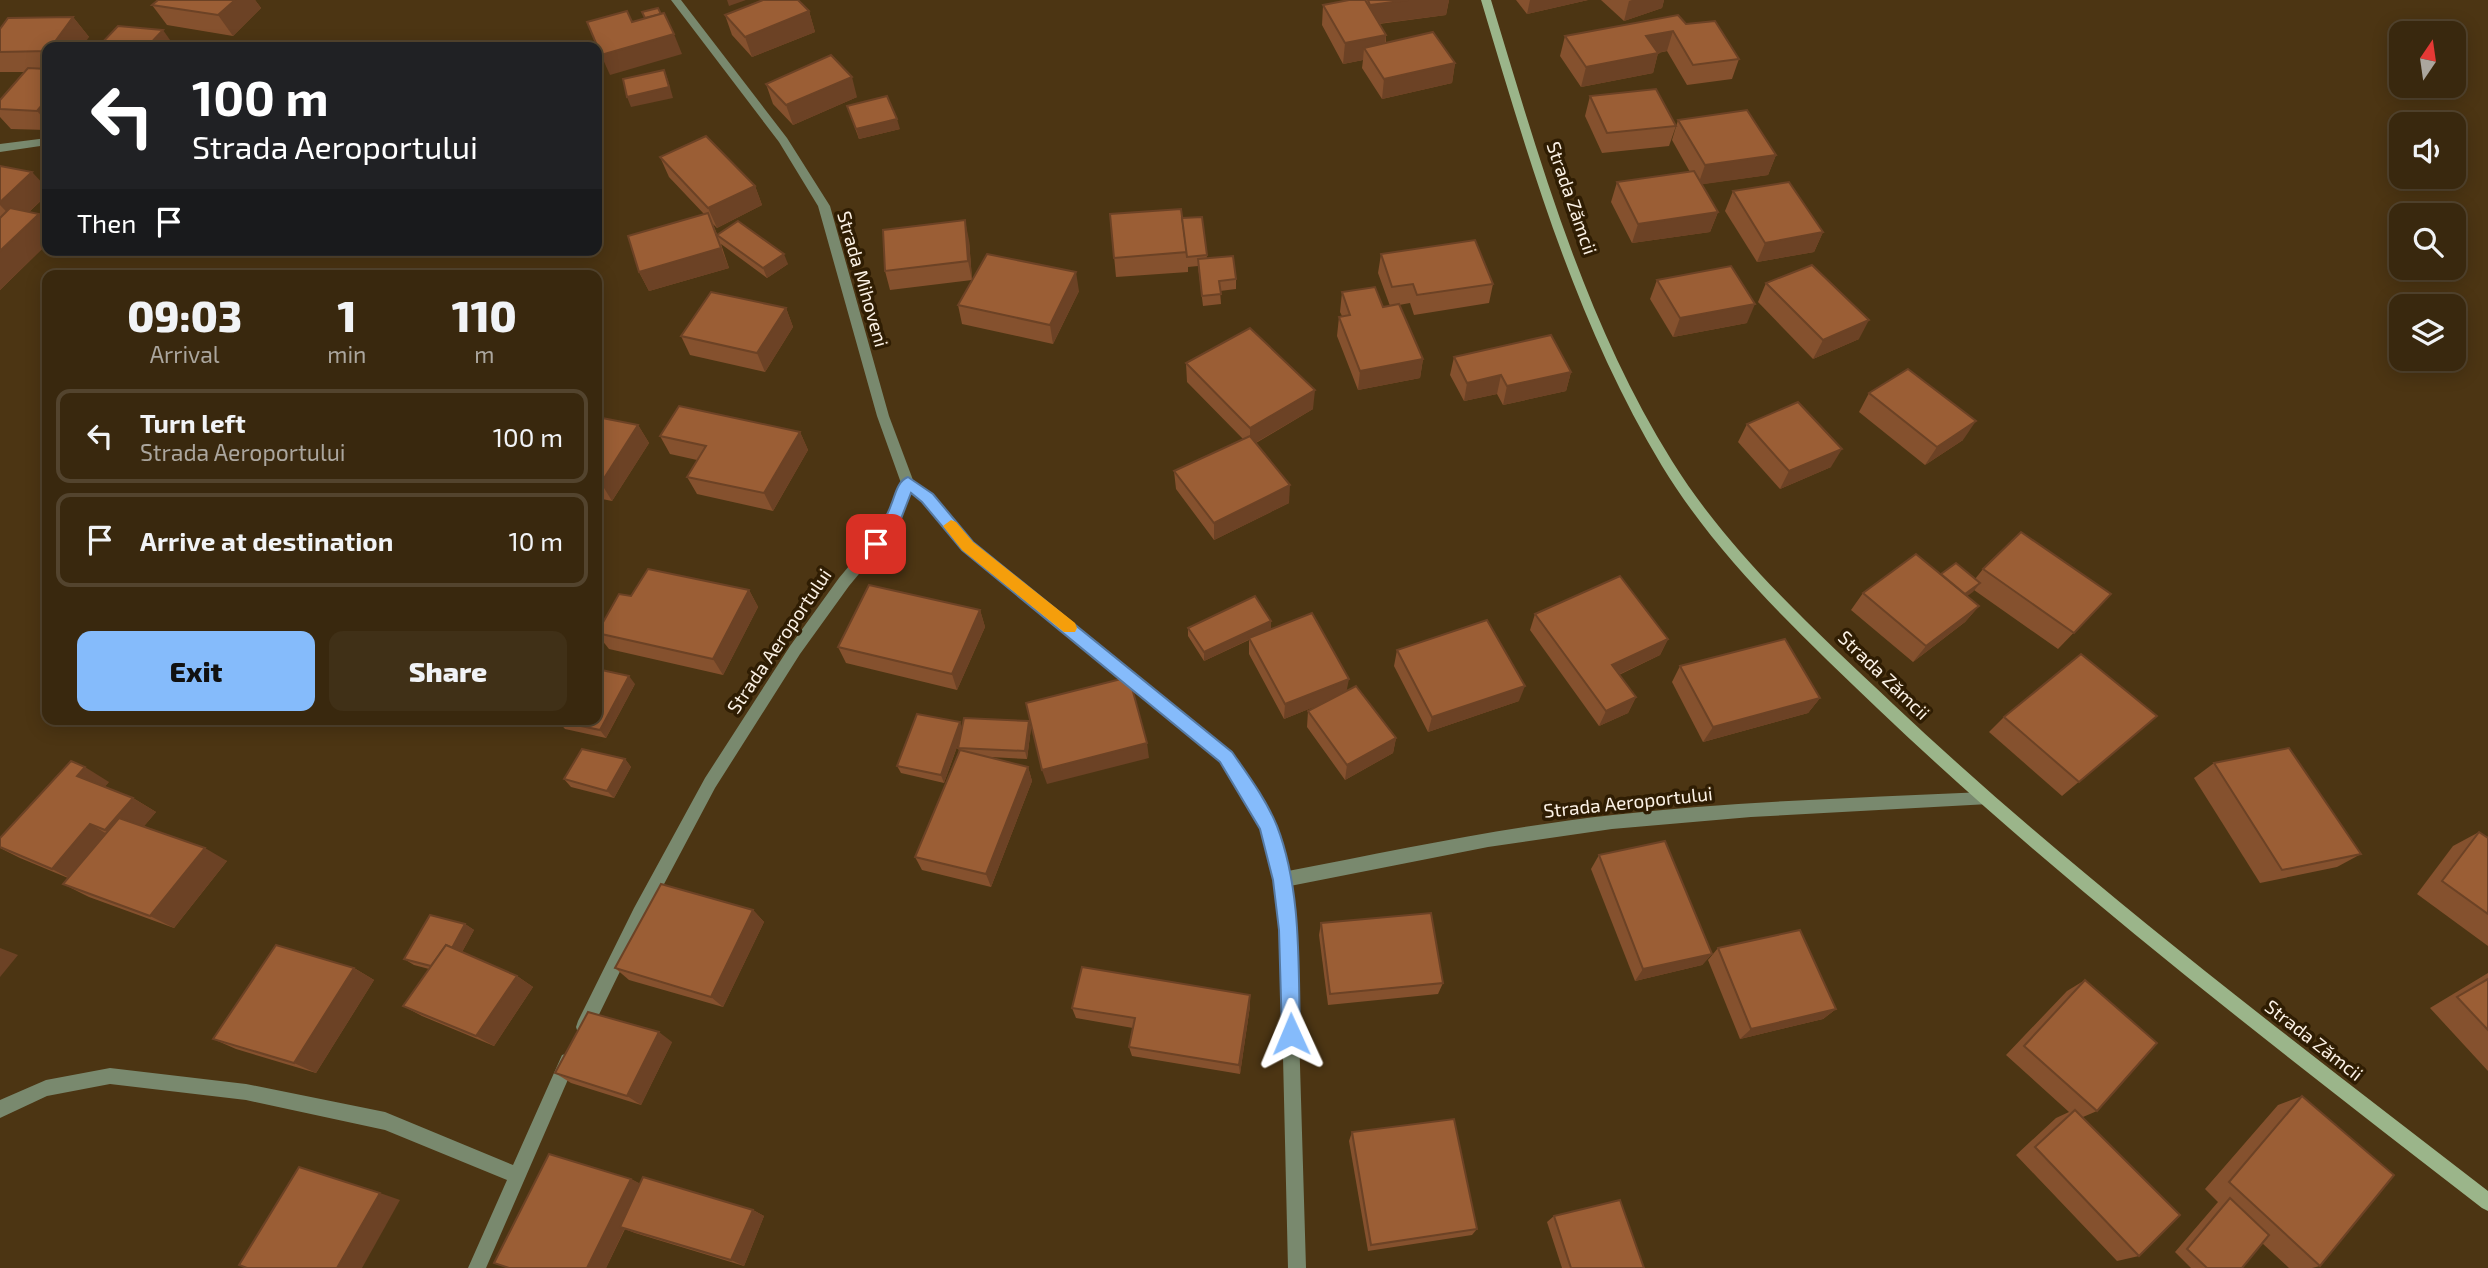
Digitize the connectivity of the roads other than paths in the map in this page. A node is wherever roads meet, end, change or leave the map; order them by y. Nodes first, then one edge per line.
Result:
1 (676, 0) edge
2 (1486, 0) edge
3 (42, 143) edge
4 (0, 148) edge
5 (908, 483) junction
6 (1983, 799) junction
7 (1282, 880) junction
8 (0, 1109) edge
9 (518, 1177) junction
10 (2488, 1202) edge
11 (477, 1268) edge
12 (1297, 1268) edge

1 - 5 street, Strada Mihoveni
2 - 6 main road, Strada Zămcii
3 - 4 street
5 - 7 street
5 - 9 street, Strada Aeroportului
6 - 7 street, Strada Aeroportului
6 - 10 main road, Strada Zămcii
7 - 12 street
8 - 9 street
9 - 11 street, Strada Aeroportului

